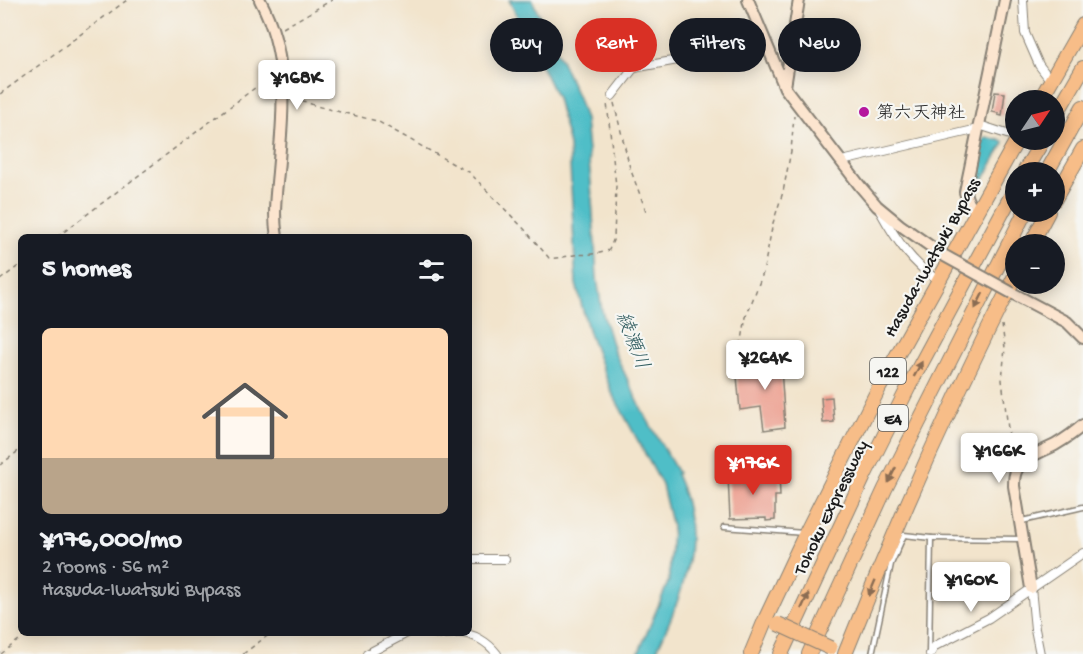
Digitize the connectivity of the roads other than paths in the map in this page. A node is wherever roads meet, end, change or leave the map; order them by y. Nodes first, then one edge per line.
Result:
1 (260, 0) edge
2 (748, 0) edge
3 (799, 0) edge
4 (1005, 0) edge
5 (1023, 0) edge
6 (755, 18) edge
7 (1083, 25) edge
8 (766, 46) edge
9 (669, 61) edge
10 (1083, 68) edge
11 (1051, 81) junction
12 (785, 88) junction
13 (1046, 90) edge
14 (612, 96) road end
15 (1065, 99) edge
16 (1083, 108) edge
17 (978, 127) junction
18 (1005, 135) edge
19 (1083, 149) edge
20 (1010, 150) edge
21 (842, 161) junction
22 (1053, 162) edge
23 (1065, 181) edge
24 (877, 206) junction
25 (1005, 207) edge
26 (977, 212) junction
27 (1020, 222) edge
28 (277, 234) edge
29 (938, 280) junction
30 (1006, 294) edge
31 (1083, 338) edge
32 (1083, 425) edge
33 (1083, 507) edge
34 (1020, 522) junction
35 (724, 527) dead end
36 (806, 533) junction
37 (931, 538) junction
38 (1023, 539) junction
39 (1083, 553) edge
40 (472, 559) edge
41 (505, 559) dead end
42 (1030, 588) junction
43 (772, 621) junction
44 (401, 636) edge
45 (472, 636) edge
46 (839, 652) edge
47 (367, 654) edge
48 (496, 654) edge
49 (752, 654) edge
50 (781, 654) edge
51 (809, 654) edge
52 (872, 654) edge
53 (929, 654) edge
54 (1040, 654) edge

1 - 28 street
2 - 6 street
3 - 12 street
4 - 17 street
5 - 11 street
7 - 11 highway
8 - 12 street
9 - 14 street
10 - 15 highway
11 - 13 highway
12 - 21 street
16 - 22 highway
17 - 18 street
17 - 21 street
17 - 26 street
19 - 23 highway
20 - 26 highway, Hasuda-Iwatsuki Bypass / 122
21 - 24 street
24 - 29 street
24 - 31 street, bridge
50 -> 25 highway, Tohoku Expressway / E4
26 - 29 highway, Hasuda-Iwatsuki Bypass / 122
27 -> 51 highway, E4
29 - 36 highway, Hasuda-Iwatsuki Bypass / 122
30 -> 46 highway
32 - 34 street
33 - 34 lane
34 - 38 street
35 - 36 lane
36 - 43 highway, Hasuda-Iwatsuki Bypass / 122
37 - 38 lane
37 - 52 lane
37 - 53 lane
38 - 42 street
39 - 42 street
40 - 41 street
42 - 53 street
42 - 54 street
43 - 46 highway, bridge
43 - 49 highway, Hasuda-Iwatsuki Bypass / 122
44 - 47 street
45 - 48 street

